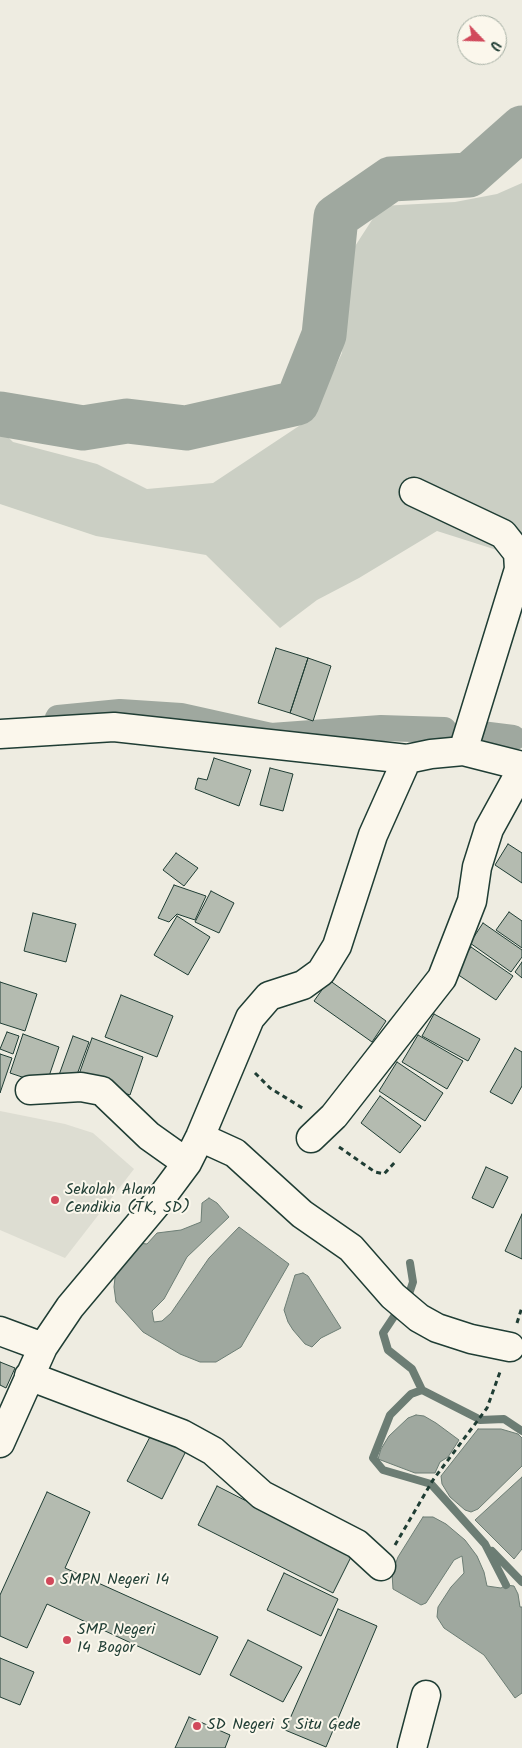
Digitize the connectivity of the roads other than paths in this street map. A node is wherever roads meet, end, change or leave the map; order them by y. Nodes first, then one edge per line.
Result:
1 (414, 492) dead end
2 (0, 734) edge
3 (463, 751) junction
4 (407, 760) junction
5 (522, 767) edge
6 (30, 1090) dead end
7 (318, 1131) road end
8 (200, 1137) junction
9 (187, 1163) junction
10 (0, 1330) edge
11 (44, 1347) junction
12 (510, 1347) road end
13 (30, 1376) junction
14 (0, 1443) edge
15 (381, 1566) road end
16 (426, 1695) dead end
17 (412, 1748) edge

1 - 3 street
2 - 4 street
3 - 4 street
3 - 5 street
4 - 8 street
5 - 7 street
6 - 9 street
8 - 9 street
8 - 12 street
9 - 11 street
10 - 11 street
11 - 13 street
13 - 14 street
13 - 15 street
16 - 17 street

